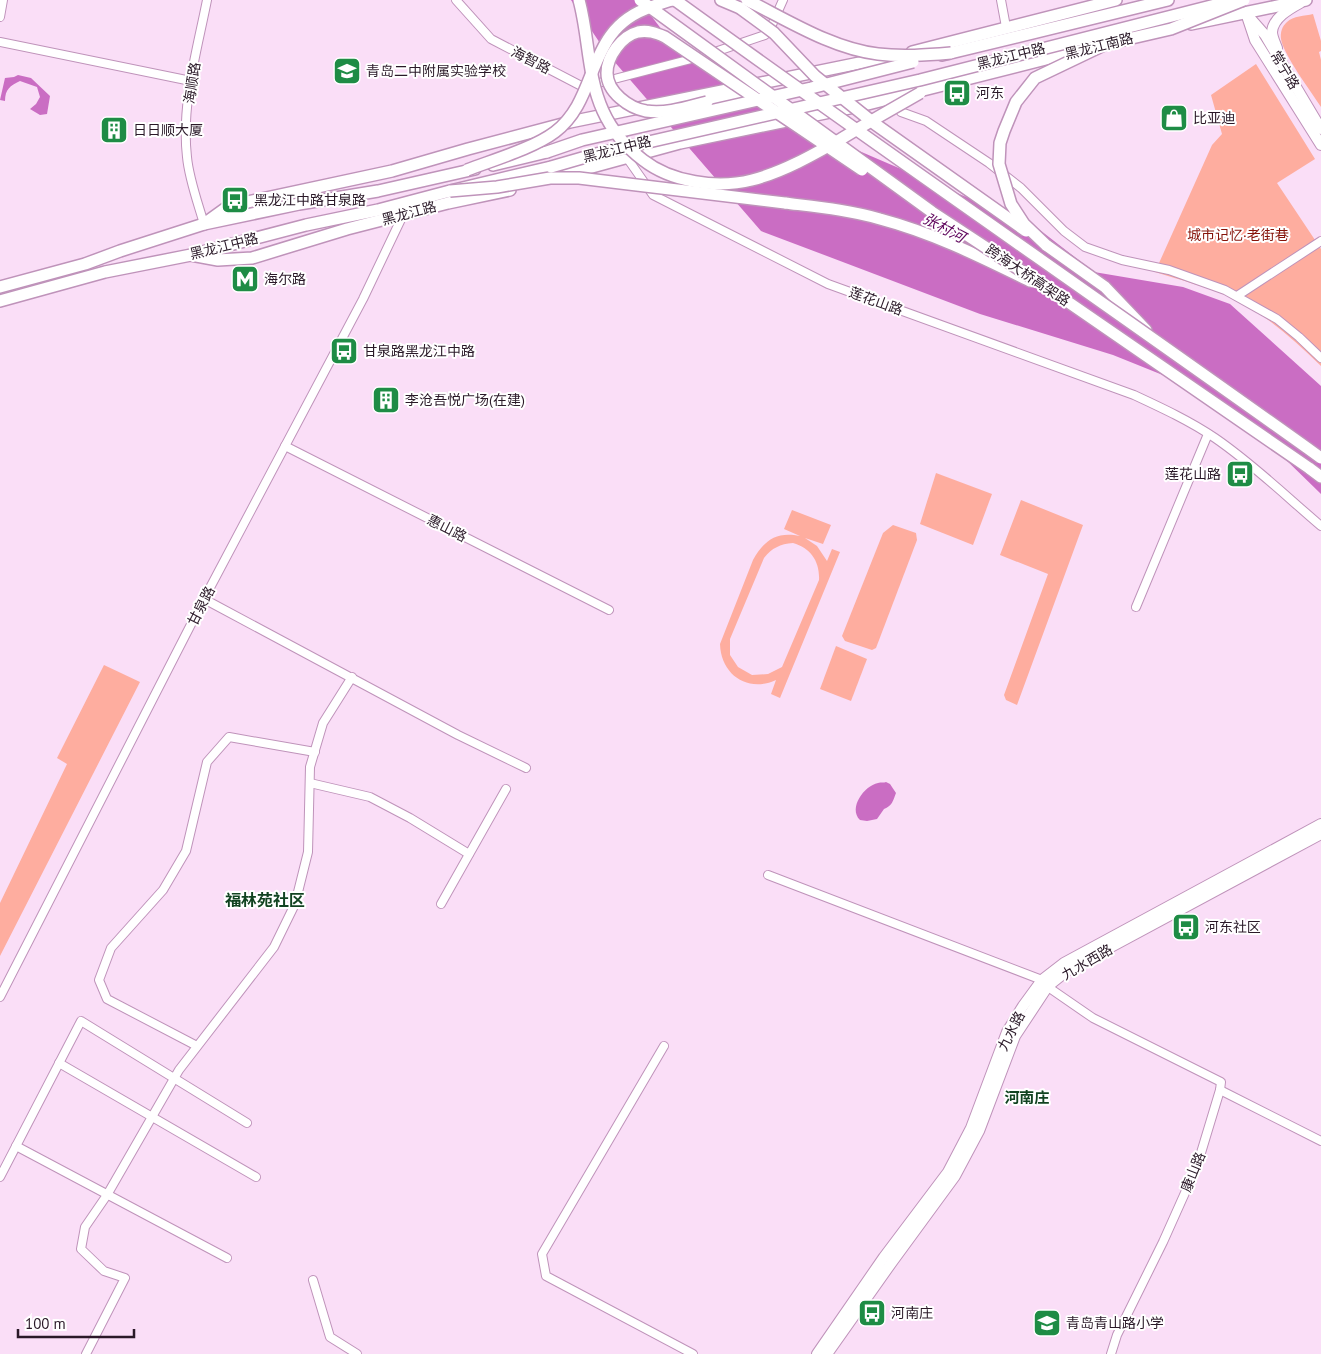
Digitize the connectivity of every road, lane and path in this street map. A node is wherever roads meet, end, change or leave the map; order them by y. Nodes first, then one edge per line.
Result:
1 (3, 0) edge
2 (207, 0) edge
3 (456, 0) edge
4 (579, 0) edge
5 (640, 0) edge
6 (674, 0) edge
7 (721, 0) edge
8 (747, 0) edge
9 (783, 0) edge
10 (1001, 0) edge
11 (1116, 0) edge
12 (1168, 0) edge
13 (1236, 0) edge
14 (1244, 0) edge
15 (1305, 0) edge
16 (1246, 14) junction
17 (0, 17) edge
18 (1006, 27) junction
19 (0, 42) edge
20 (1106, 44) junction
21 (951, 53) junction
22 (1279, 61) junction
23 (191, 81) junction
24 (582, 86) junction
25 (810, 88) junction
26 (883, 99) junction
27 (864, 105) joint
28 (611, 113) junction
29 (1321, 129) edge
30 (1321, 145) edge
31 (625, 157) junction
32 (468, 170) junction
33 (450, 191) junction
34 (932, 212) junction
35 (403, 215) junction
36 (204, 224) junction
37 (1321, 241) edge
38 (1046, 245) junction
39 (192, 255) junction
40 (0, 287) edge
41 (1055, 293) junction
42 (1236, 296) junction
43 (0, 301) edge
44 (1154, 339) junction
45 (1321, 358) edge
46 (1208, 434) junction
47 (285, 446) junction
48 (1321, 458) edge
49 (1321, 477) edge
50 (1321, 526) edge
51 (204, 598) junction
52 (1136, 607) dead end
53 (609, 610) dead end
54 (352, 677) junction
55 (315, 752) junction
56 (526, 768) dead end
57 (310, 783) junction
58 (506, 790) dead end
59 (1321, 824) edge
60 (1321, 834) edge
61 (469, 854) junction
62 (768, 875) dead end
63 (441, 904) dead end
64 (1045, 984) junction
65 (0, 997) edge
66 (197, 1046) junction
67 (664, 1046) dead end
68 (59, 1063) junction
69 (174, 1078) junction
70 (1220, 1090) junction
71 (152, 1117) junction
72 (247, 1123) dead end
73 (1321, 1141) edge
74 (16, 1146) junction
75 (0, 1177) edge
76 (256, 1178) dead end
77 (107, 1195) junction
78 (227, 1258) dead end
79 (313, 1280) dead end
80 (86, 1354) edge
81 (357, 1354) edge
82 (693, 1354) edge
83 (817, 1354) edge
84 (828, 1354) edge
85 (1111, 1354) edge

1 - 17 street
2 - 23 street, 海顺路
3 - 24 street, 海智路
4 - 20 highway, bridge
5 - 34 highway, 跨海大桥高架路, bridge
6 - 32 highway, bridge
6 - 44 highway, 跨海大桥高架路, bridge
7 - 38 highway, bridge
8 - 21 highway, bridge
9 - 24 street, bridge
10 - 18 street
11 - 18 highway
12 - 21 highway, 黑龙江中路
13 - 16 street
13 - 33 highway, 黑龙江中路, bridge
14 - 20 highway, bridge
15 - 16 highway, 黑龙江南路
15 - 22 main road
16 - 22 main road, 常宁路
16 - 26 highway, 黑龙江南路
16 - 30 main road, 常宁路
18 - 28 highway, 黑龙江中路, bridge
19 - 23 street
20 - 38 highway, bridge
21 - 25 highway, 黑龙江中路, bridge
22 - 29 main road, 常宁路
23 - 36 street, 海顺路
24 - 28 street, 海智路
25 - 32 highway, 黑龙江中路, bridge
25 - 34 highway, bridge
26 - 27 highway, 黑龙江南路
26 - 42 street
27 - 31 highway, 黑龙江中路, bridge
28 - 31 street, 莲花山路
28 - 36 highway, 黑龙江中路
31 - 35 highway, 黑龙江路
31 - 46 street, 莲花山路
32 - 36 highway, 黑龙江中路
33 - 39 highway, 黑龙江中路
33 - 41 highway, bridge
34 - 41 highway, 跨海大桥高架路, bridge
35 - 39 highway, 黑龙江路
35 - 47 street, 甘泉路
36 - 40 highway, 黑龙江中路
37 - 42 street
38 - 44 highway, bridge
39 - 43 highway, 黑龙江中路
41 - 49 highway, 跨海大桥高架路, bridge
42 - 45 street
44 - 48 highway, 跨海大桥高架路, bridge
46 - 50 street, 莲花山路
46 - 52 street
47 - 51 street, 甘泉路
47 - 53 street, 惠山路
51 - 54 street
51 - 65 street, 甘泉路
54 - 55 street
54 - 56 street
55 - 57 street
55 - 66 street
57 - 61 street
57 - 66 street
58 - 61 street
59 - 64 main road, 九水路
60 - 64 main road, 九水西路
61 - 63 street
62 - 64 street
64 - 70 street
64 - 83 main road, 九水路
64 - 84 main road, 九水西路
66 - 69 street
67 - 82 street
68 - 69 street
68 - 71 street
68 - 74 street
69 - 71 street
69 - 72 street
70 - 73 street
70 - 85 street, 康山路
71 - 76 street
71 - 77 street
74 - 75 street
74 - 77 street
77 - 78 street
77 - 80 street
79 - 81 street

